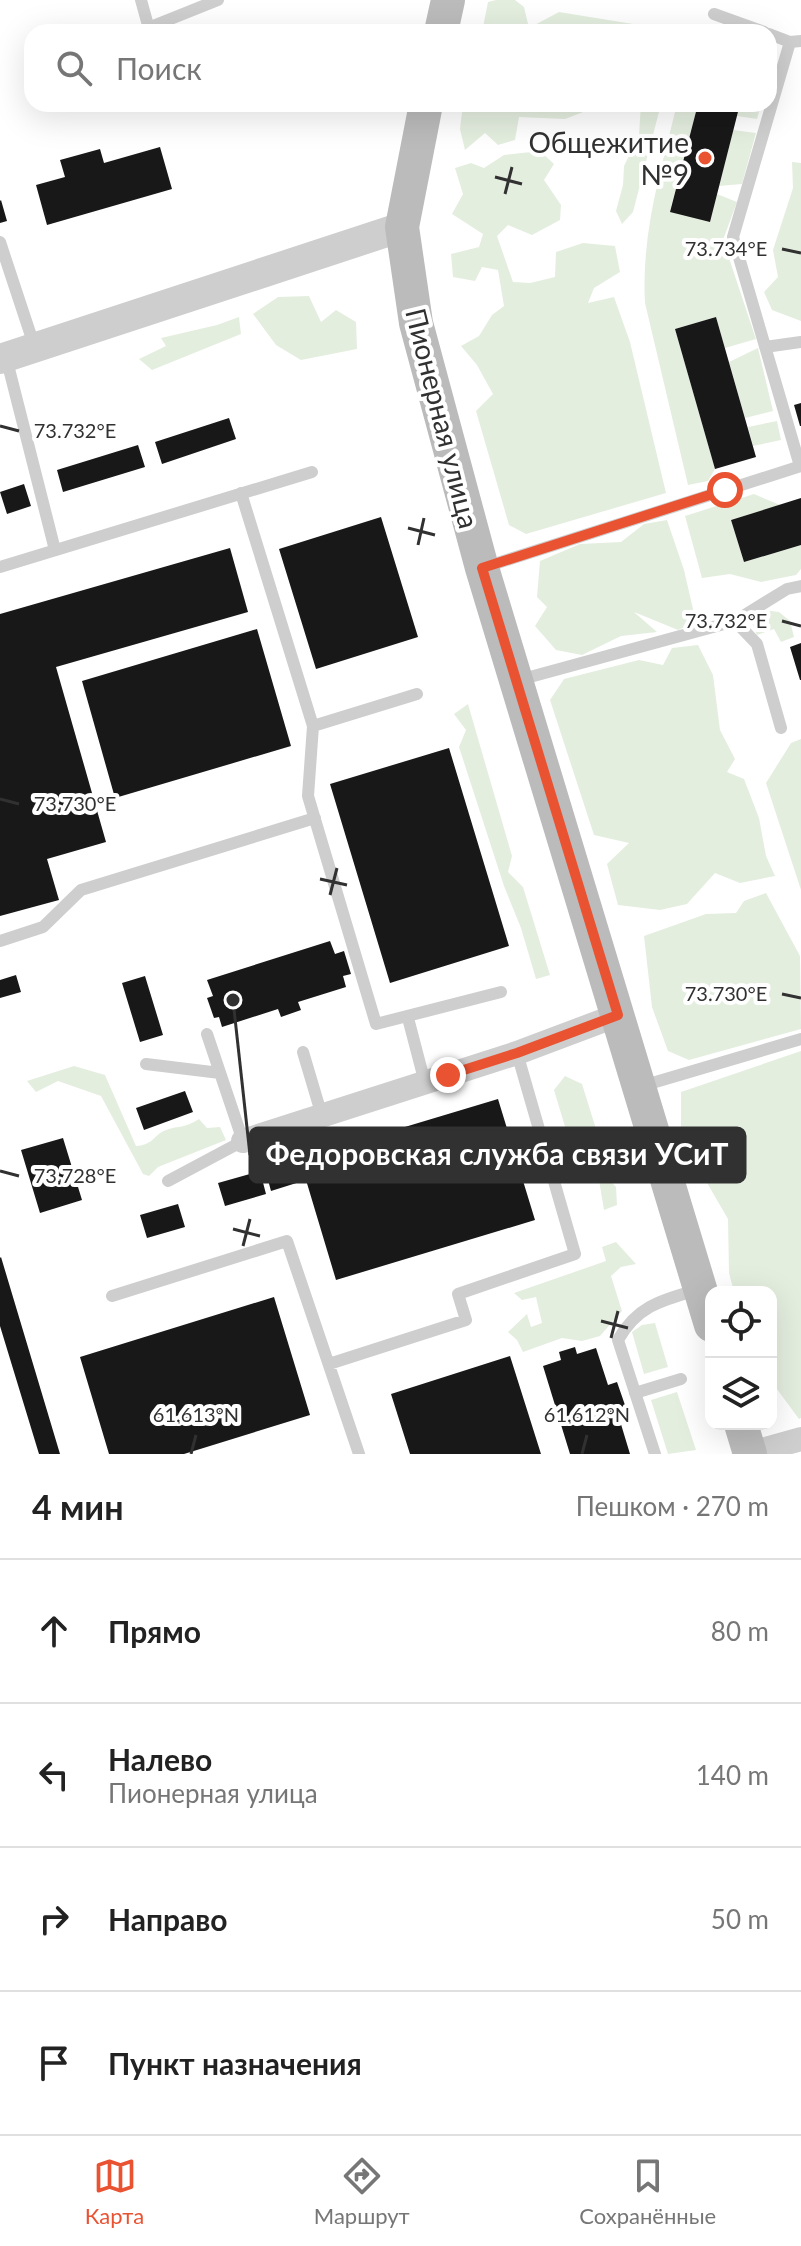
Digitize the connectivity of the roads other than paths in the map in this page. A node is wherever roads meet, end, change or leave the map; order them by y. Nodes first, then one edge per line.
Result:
1 (141, 0) edge
2 (218, 0) edge
3 (448, 0) edge
4 (714, 14) dead end
5 (143, 24) edge
6 (161, 24) edge
7 (443, 24) edge
8 (741, 24) edge
9 (796, 42) edge
10 (777, 101) edge
11 (424, 112) edge
12 (773, 112) edge
13 (402, 227) junction
14 (0, 242) edge
15 (4, 266) edge
16 (801, 342) edge
17 (765, 347) junction
18 (35, 348) junction
19 (3, 358) edge
20 (800, 466) edge
21 (312, 472) dead end
22 (241, 493) junction
23 (55, 550) junction
24 (0, 567) edge
25 (482, 568) junction
26 (801, 586) edge
27 (735, 621) junction
28 (516, 680) junction
29 (417, 694) dead end
30 (313, 726) junction
31 (781, 728) dead end
32 (315, 818) junction
33 (0, 941) edge
34 (501, 992) dead end
35 (618, 1015) junction
36 (408, 1018) junction
37 (207, 1034) dead end
38 (801, 1039) edge
39 (303, 1052) dead end
40 (517, 1053) junction
41 (146, 1064) dead end
42 (220, 1073) junction
43 (425, 1083) junction
44 (639, 1087) junction
45 (322, 1116) junction
46 (243, 1141) junction
47 (168, 1181) dead end
48 (700, 1289) junction
49 (112, 1296) dead end
50 (705, 1305) edge
51 (329, 1364) junction
52 (681, 1379) dead end
53 (635, 1393) junction
54 (743, 1430) edge
55 (801, 1439) edge
56 (359, 1454) edge
57 (655, 1454) edge
58 (749, 1454) edge

1 - 5 lane
2 - 6 lane
3 - 7 main road
4 - 8 lane
9 - 10 lane
11 - 13 main road, Пионерная улица
12 - 17 lane
13 - 18 street
13 - 25 main road, Пионерная улица
14 - 15 lane
15 - 18 lane
16 - 17 lane
17 - 20 lane
18 - 19 street
19 - 23 lane
20 - 25 lane
21 - 22 lane
22 - 23 lane
22 - 30 lane
23 - 24 lane
25 - 28 main road, Пионерная улица
26 - 27 lane
27 - 28 lane
27 - 31 lane
28 - 35 main road, Пионерная улица
29 - 30 lane
30 - 32 lane
32 - 33 lane
32 - 36 lane
34 - 36 lane
35 - 40 street
35 - 44 main road, Пионерная улица
36 - 43 lane
37 - 42 lane
38 - 44 lane
39 - 45 lane
40 - 43 street
40 - 51 lane
41 - 42 lane
42 - 46 lane
43 - 45 street
44 - 48 main road, Пионерная улица
45 - 46 street
46 - 47 lane
48 - 50 main road, Пионерная улица
48 - 53 lane
49 - 51 lane
51 - 56 lane
52 - 53 lane
53 - 57 lane
54 - 58 main road
55 - 58 street

